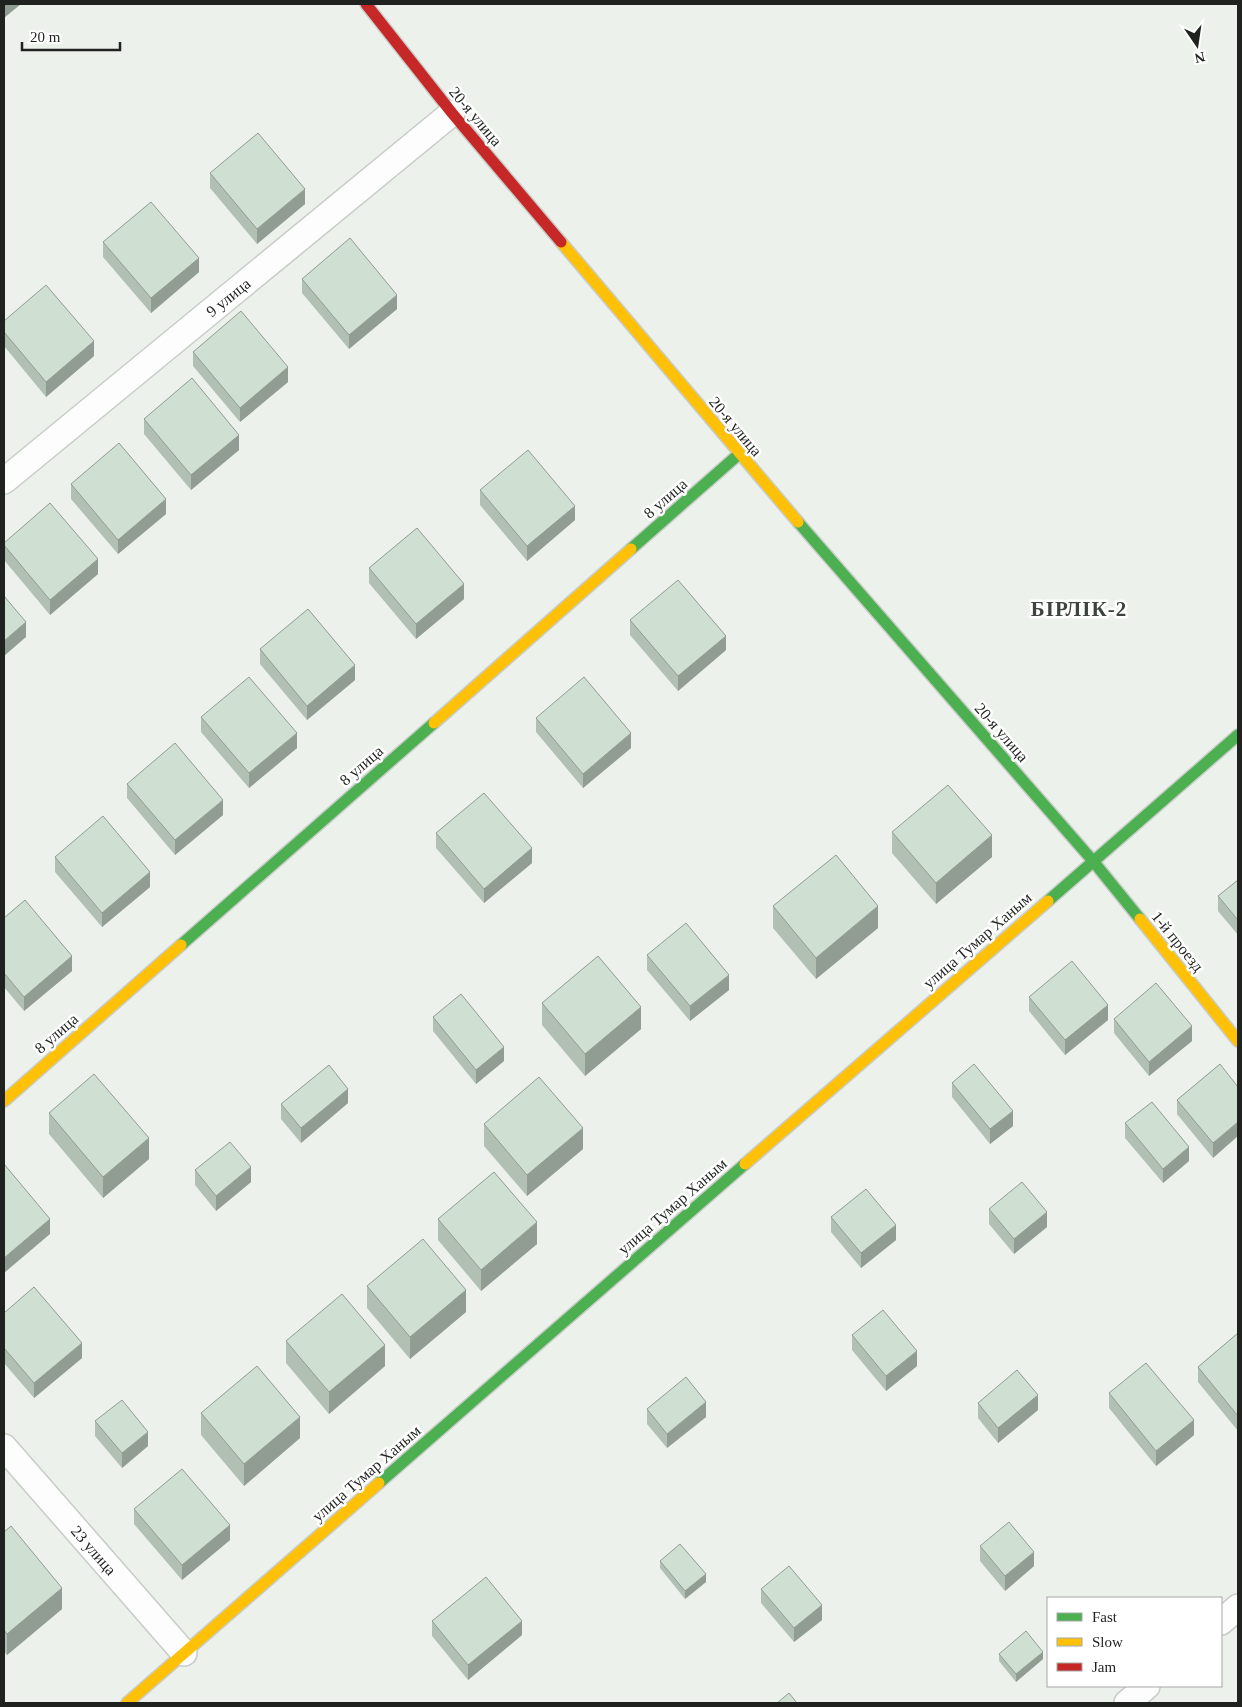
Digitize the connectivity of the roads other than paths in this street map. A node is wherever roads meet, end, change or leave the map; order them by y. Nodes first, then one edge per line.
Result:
1 (366, 4) edge
2 (452, 113) junction
3 (739, 454) junction
4 (4, 481) edge
5 (1238, 735) edge
6 (1092, 861) junction
7 (1238, 1041) edge
8 (4, 1101) edge
9 (4, 1447) edge
10 (1238, 1607) edge
11 (1222, 1621) edge
12 (184, 1653) junction
13 (1146, 1687) edge
14 (127, 1703) edge
15 (1127, 1703) edge

1 - 2 street, 20-я улица
2 - 3 street, 20-я улица
2 - 4 street, 9 улица
3 - 6 street, 20-я улица
3 - 8 street, 8 улица
5 - 6 street, улица Тумар Ханым
6 - 7 street, 1-й проезд
6 - 12 street, улица Тумар Ханым
9 - 12 street, 23 улица
10 - 11 street
12 - 14 street, улица Тумар Ханым
13 - 15 street

